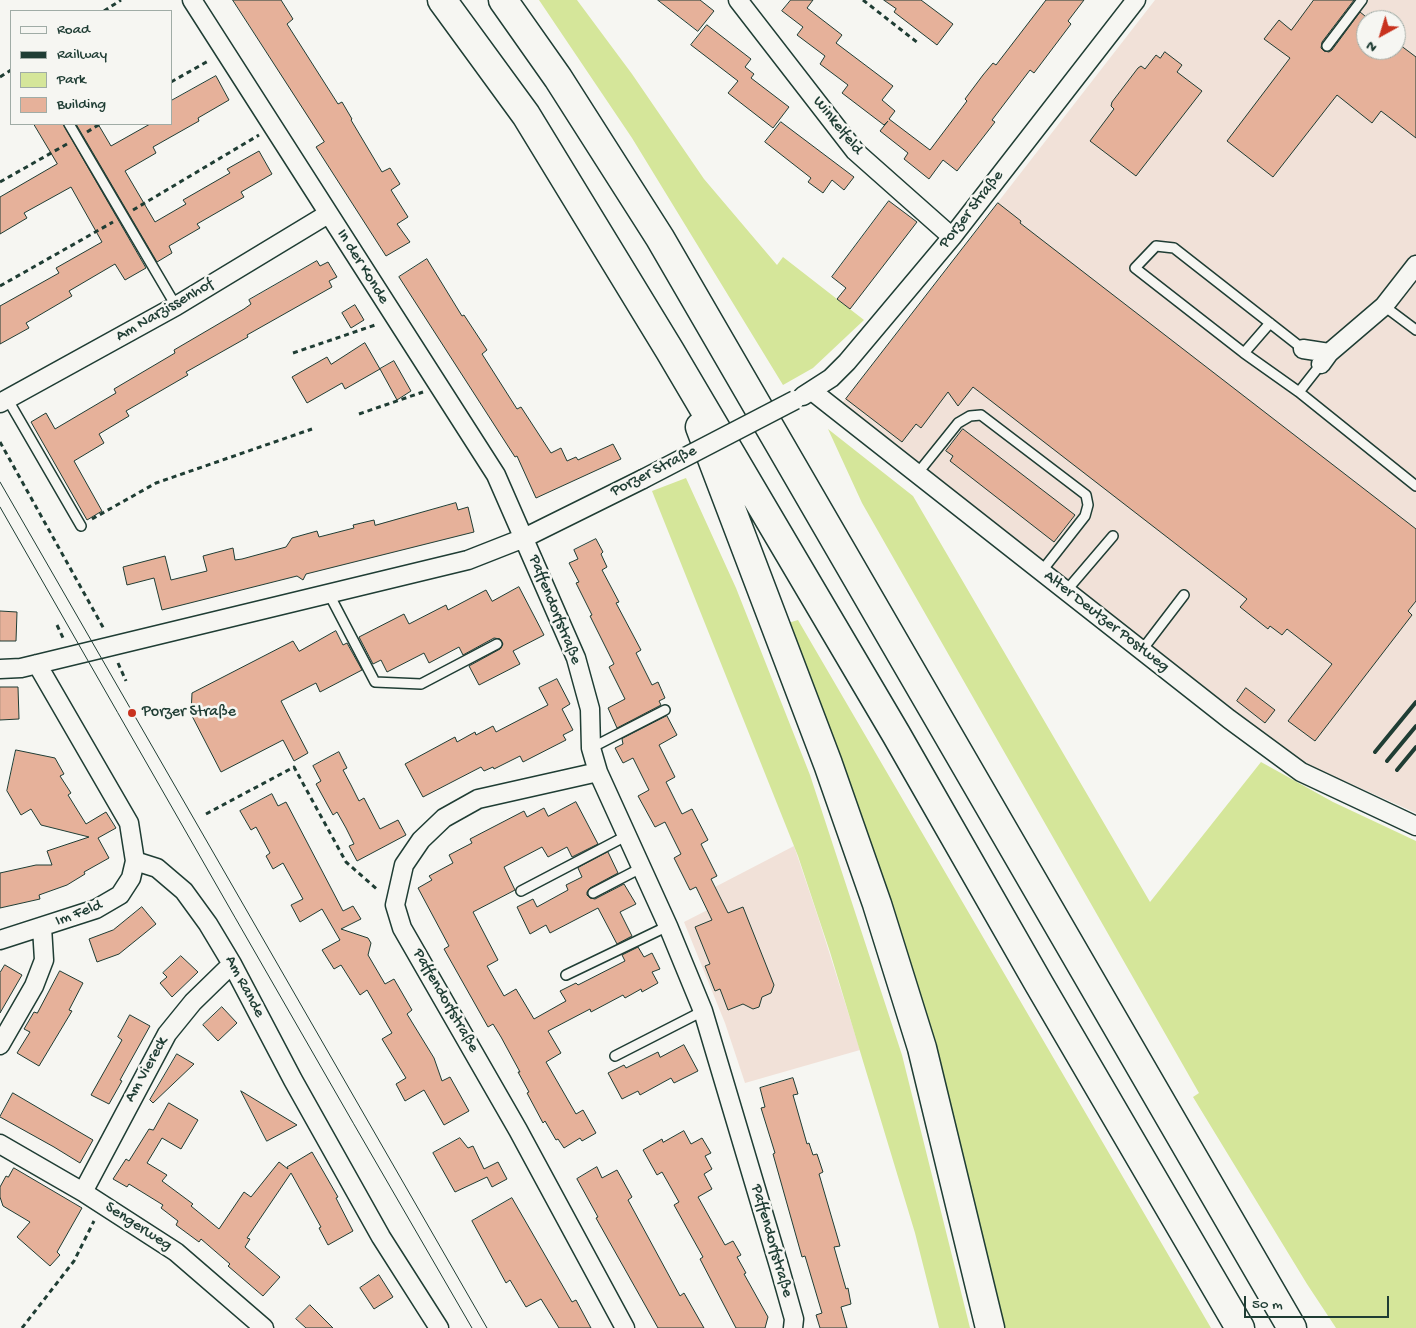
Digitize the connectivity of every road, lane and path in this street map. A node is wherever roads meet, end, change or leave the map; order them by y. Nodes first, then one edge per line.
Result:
1 (121, 0) edge
2 (192, 0) edge
3 (442, 0) edge
4 (503, 0) edge
5 (863, 0) edge
6 (1136, 0) edge
7 (1362, 0) edge
8 (743, 2) edge
9 (106, 10) edge
10 (918, 43) dead end
11 (1327, 46) dead end
12 (224, 51) junction
13 (172, 81) edge
14 (70, 125) edge
15 (272, 127) junction
16 (78, 137) junction
17 (0, 182) edge
18 (328, 214) junction
19 (124, 216) junction
20 (952, 237) junction
21 (1416, 265) edge
22 (0, 286) edge
23 (176, 306) junction
24 (1384, 306) junction
25 (394, 318) junction
26 (1270, 322) junction
27 (1416, 330) edge
28 (1303, 349) joint
29 (670, 351) junction
30 (293, 353) dead end
31 (1244, 353) junction
32 (1325, 358) junction
33 (438, 387) junction
34 (812, 391) junction
35 (1299, 392) junction
36 (4, 401) edge
37 (359, 414) dead end
38 (312, 429) dead end
39 (0, 442) edge
40 (918, 474) junction
41 (1416, 486) edge
42 (81, 526) joint
43 (1112, 536) dead end
44 (524, 538) junction
45 (1042, 572) junction
46 (1066, 591) junction
47 (329, 594) junction
48 (1184, 595) dead end
49 (496, 644) dead end
50 (110, 646) junction
51 (1142, 650) junction
52 (37, 664) junction
53 (0, 668) edge
54 (665, 710) dead end
55 (591, 748) junction
56 (598, 772) junction
57 (206, 814) dead end
58 (1416, 826) edge
59 (626, 836) junction
60 (135, 862) junction
61 (641, 868) junction
62 (521, 892) dead end
63 (593, 893) dead end
64 (395, 905) junction
65 (668, 926) junction
66 (42, 927) junction
67 (0, 940) edge
68 (232, 964) junction
69 (566, 975) dead end
70 (703, 1011) junction
71 (0, 1045) edge
72 (614, 1056) dead end
73 (1160, 1098) junction
74 (0, 1144) edge
75 (83, 1192) junction
76 (103, 1205) junction
77 (22, 1328) edge
78 (264, 1328) edge
79 (439, 1328) edge
80 (625, 1328) edge
81 (793, 1328) edge
82 (990, 1328) edge
83 (1240, 1328) edge
84 (1292, 1328) edge
85 (1313, 1328) edge

1 - 9 path
2 - 12 street, In der Konde
3 - 29 highway
4 - 73 highway
5 - 10 path
6 - 20 street, Porzer Straße
7 - 11 lane
8 - 20 street, Winkelfeld
12 - 13 path
12 - 15 street, In der Konde
14 - 16 lane
15 - 18 street, In der Konde
15 - 19 path
16 - 17 path
16 - 19 lane
18 - 23 street, Am Narzissenhof
18 - 25 street, In der Konde
19 - 22 path
19 - 23 lane
20 - 34 street, Porzer Straße
21 - 24 street
23 - 36 street, Am Narzissenhof
24 - 27 lane
24 - 32 street
25 - 30 path
25 - 33 street, In der Konde
26 - 28 lane
26 - 31 lane
26 - 31 lane
28 - 32 street
29 - 82 highway
29 - 83 highway
31 - 35 lane
32 - 35 lane
33 - 37 path
33 - 44 street, In der Konde
34 - 40 street, Alter Deutzer Postweg
34 - 44 street, Porzer Straße, bridge
35 - 41 lane
36 - 42 lane
38 - 42 path
39 - 50 path
40 - 45 street, Alter Deutzer Postweg
40 - 45 lane
43 - 46 lane
44 - 47 street, Porzer Straße
44 - 55 street, Paffendorfstraße
45 - 46 street, Alter Deutzer Postweg
46 - 51 street, Alter Deutzer Postweg
47 - 49 lane
47 - 50 street, Porzer Straße
48 - 51 lane
50 - 52 street, Porzer Straße
51 - 58 street, Alter Deutzer Postweg
52 - 53 street, Porzer Straße
52 - 60 street
54 - 55 lane
55 - 56 street, Paffendorfstraße
56 - 59 street, Paffendorfstraße
56 - 64 street
57 - 64 path
59 - 61 street, Paffendorfstraße
59 - 62 lane
60 - 66 street, Im Feld
60 - 68 street, Am Rande
61 - 63 lane
61 - 65 street, Paffendorfstraße
64 - 80 street, Paffendorfstraße
65 - 69 lane
65 - 70 street, Paffendorfstraße
66 - 67 street, Im Feld
66 - 71 street
68 - 75 street, Am Viereck
68 - 79 street, Am Rande
70 - 72 lane
70 - 81 street, Paffendorfstraße
73 - 84 highway
73 - 85 highway
74 - 75 street, Sengerweg
75 - 76 street, Sengerweg
76 - 77 path
76 - 78 street, Sengerweg

